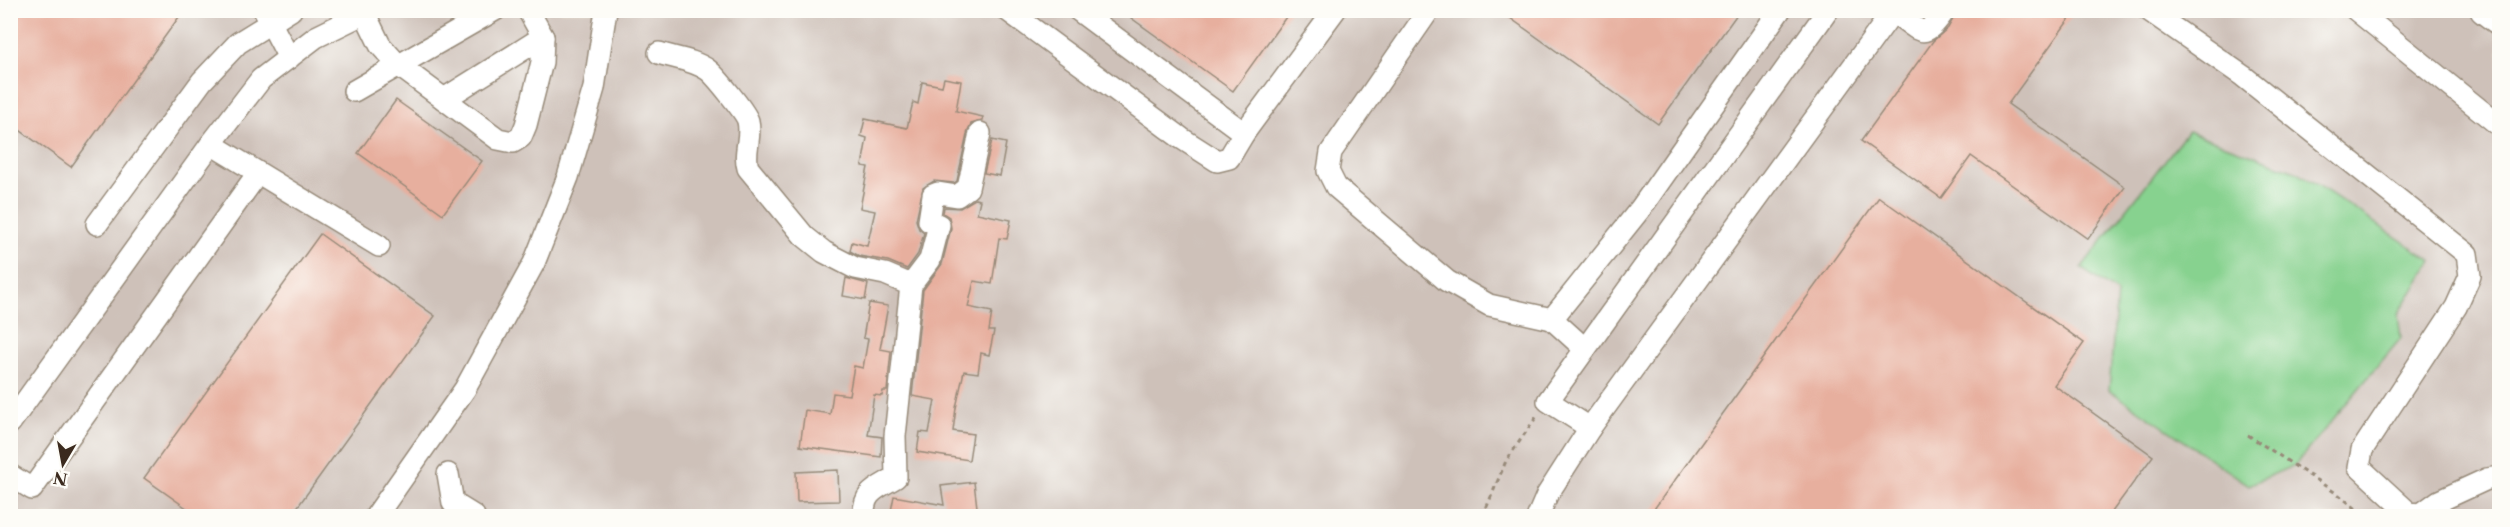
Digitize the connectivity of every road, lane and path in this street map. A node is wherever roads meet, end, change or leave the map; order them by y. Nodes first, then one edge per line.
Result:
1 (291, 10) edge
2 (495, 10) edge
3 (528, 10) edge
4 (606, 10) edge
5 (1007, 10) edge
6 (1078, 10) edge
7 (1335, 10) edge
8 (1429, 10) edge
9 (1780, 10) edge
10 (1828, 10) edge
11 (1945, 10) edge
12 (2148, 10) edge
13 (2356, 10) edge
14 (2484, 10) edge
15 (1893, 11) edge
16 (356, 14) edge
17 (268, 16) edge
18 (2499, 22) edge
19 (543, 37) junction
20 (658, 53) dead end
21 (289, 58) junction
22 (398, 65) junction
23 (354, 91) dead end
24 (444, 99) junction
25 (2499, 126) edge
26 (980, 133) dead end
27 (1244, 133) junction
28 (211, 144) junction
29 (258, 173) junction
30 (97, 224) dead end
31 (379, 246) dead end
32 (911, 285) junction
33 (1552, 319) junction
34 (1585, 349) junction
35 (1548, 401) junction
36 (10, 423) edge
37 (1590, 428) junction
38 (2248, 435) dead end
39 (448, 474) dead end
40 (10, 475) edge
41 (2499, 477) edge
42 (376, 516) edge
43 (474, 516) edge
44 (864, 516) edge
45 (1483, 516) edge
46 (1538, 516) edge
47 (2365, 516) edge

1 - 17 street
2 - 22 street
3 - 19 street
4 - 42 street
5 - 27 street
6 - 27 street
7 - 27 street
8 - 33 street
9 - 33 street
10 - 34 street
11 - 15 street
12 - 41 street
13 - 25 street
14 - 18 main road
15 - 37 street
16 - 21 street
16 - 22 street
17 - 21 street
17 - 30 street
19 - 24 street
19 - 24 street
20 - 32 street
21 - 28 street
22 - 23 street
22 - 24 street
26 - 32 street
28 - 29 street
28 - 36 street
29 - 31 street
29 - 40 street
32 - 44 street
33 - 34 street
34 - 35 street
35 - 37 street
35 - 45 path
37 - 46 street
38 - 47 path
39 - 43 street

